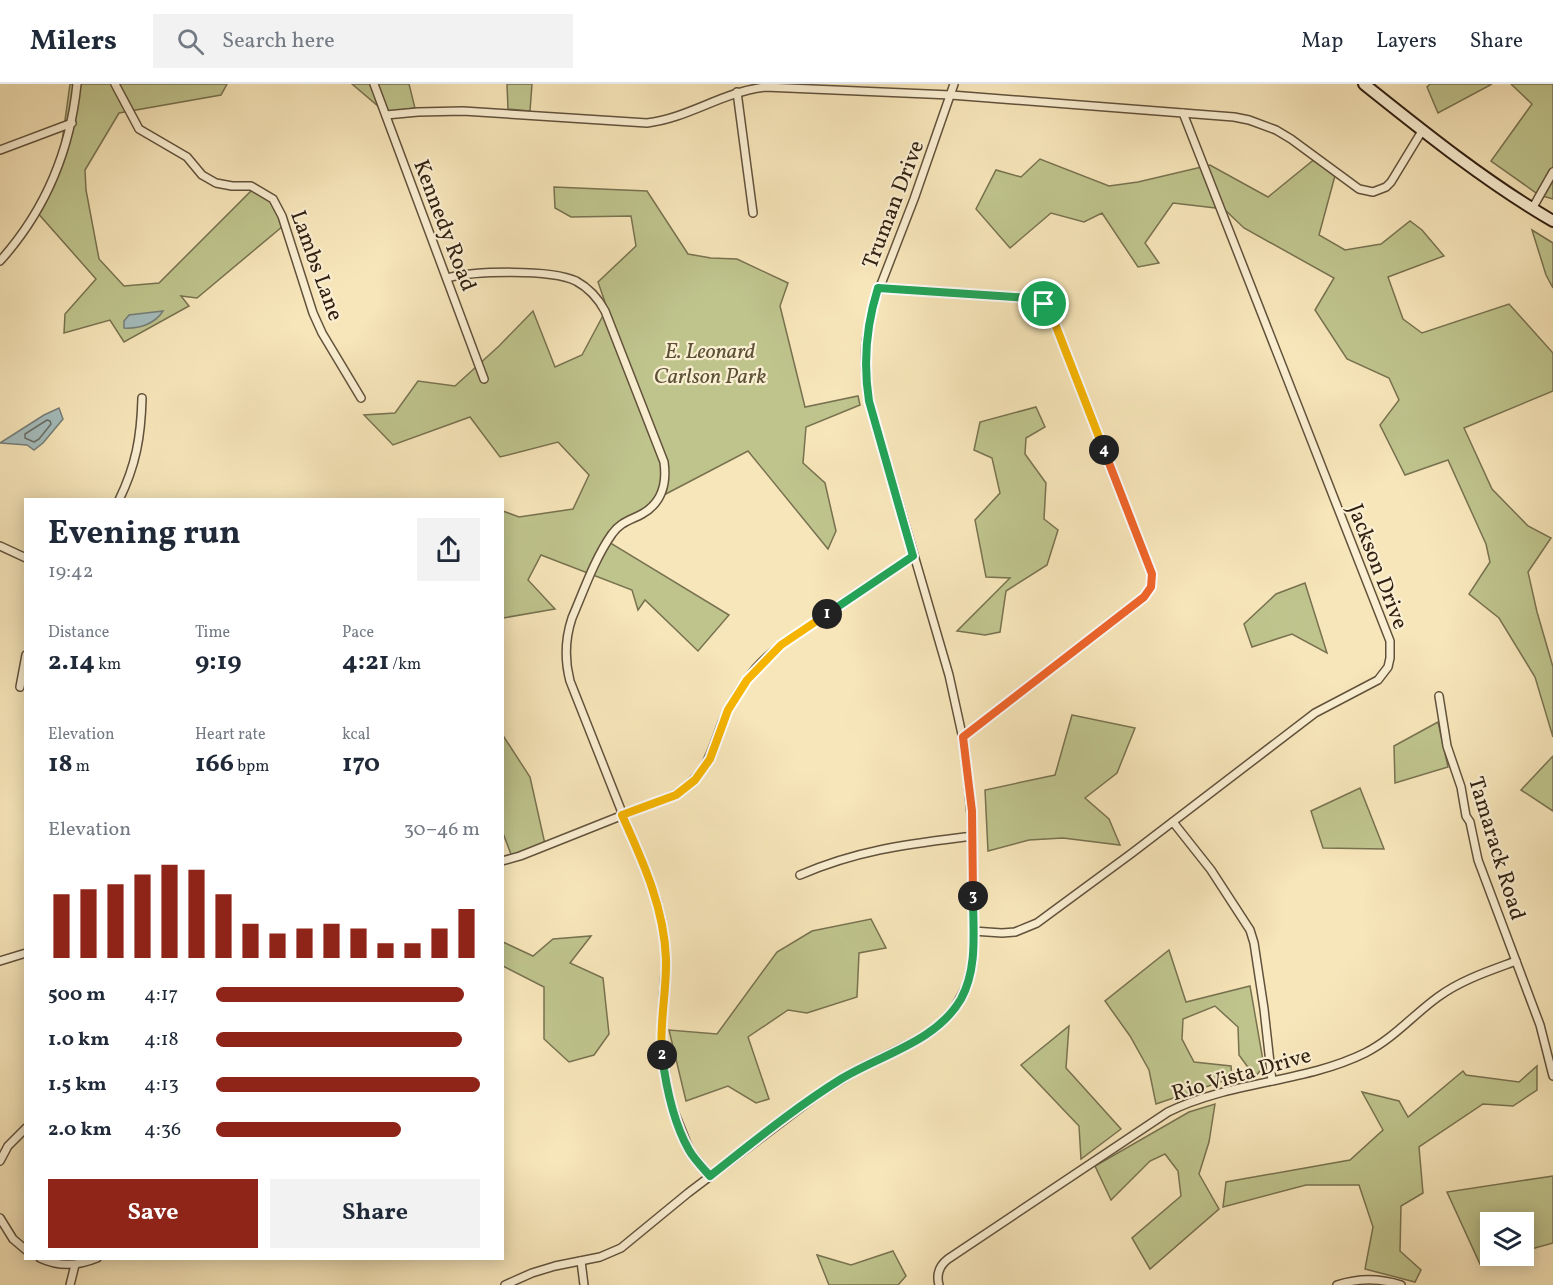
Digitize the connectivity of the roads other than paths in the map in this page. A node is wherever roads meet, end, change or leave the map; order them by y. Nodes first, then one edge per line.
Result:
1 (77, 84) edge
2 (115, 84) edge
3 (374, 84) edge
4 (954, 84) edge
5 (1364, 84) edge
6 (737, 92) junction
7 (951, 95) junction
8 (1183, 113) junction
9 (386, 115) junction
10 (72, 123) junction
11 (1422, 131) junction
12 (0, 150) edge
13 (1553, 172) edge
14 (1532, 209) junction
15 (753, 213) dead end
16 (1553, 221) edge
17 (0, 261) edge
18 (447, 278) junction
19 (878, 288) junction
20 (484, 378) dead end
21 (142, 398) dead end
22 (361, 398) dead end
23 (120, 498) edge
24 (0, 546) edge
25 (913, 556) junction
26 (24, 557) edge
27 (24, 666) edge
28 (20, 687) dead end
29 (1439, 696) dead end
30 (963, 737) junction
31 (622, 815) junction
32 (1173, 822) junction
33 (974, 836) junction
34 (504, 860) edge
35 (800, 875) dead end
36 (973, 931) junction
37 (24, 954) edge
38 (0, 961) edge
39 (1516, 961) junction
40 (1553, 1076) edge
41 (1272, 1081) junction
42 (24, 1130) edge
43 (0, 1161) edge
44 (710, 1176) junction
45 (0, 1218) edge
46 (24, 1248) edge
47 (45, 1260) edge
48 (91, 1260) edge
49 (580, 1261) junction
50 (75, 1265) junction
51 (70, 1285) edge
52 (505, 1285) edge
53 (584, 1285) edge
54 (939, 1285) edge
55 (1337, 1285) edge
56 (1401, 1285) edge

1 - 10 street
2 - 22 street, Lambs Lane
3 - 9 street, Kennedy Road
4 - 7 street, Truman Drive
5 - 11 main road
6 - 7 street
6 - 9 street
6 - 15 street
7 - 8 street
7 - 19 street, Truman Drive
8 - 11 street
8 - 32 street, Jackson Drive
9 - 18 street, Kennedy Road
10 - 12 street
10 - 17 street
11 - 14 main road
13 - 14 street
14 - 16 main road
18 - 20 street, Kennedy Road
18 - 31 street
19 - 25 street, Truman Drive
19 - 30 street
21 - 23 street
24 - 26 street
25 - 30 street, Truman Drive
25 - 31 street
27 - 28 street
29 - 39 street, Tamarack Road
30 - 33 street, Truman Drive
31 - 34 street
31 - 44 street
32 - 36 street, Jackson Drive
32 - 41 street
33 - 35 street
33 - 36 street, Truman Drive
36 - 44 street, Truman Drive
37 - 38 street
39 - 40 street, Tamarack Road
39 - 41 street, Rio Vista Drive
41 - 54 street, Rio Vista Drive
42 - 43 street
44 - 49 street, Truman Drive
45 - 46 street
47 - 50 street
48 - 50 street
49 - 52 street, Truman Drive
49 - 53 street
50 - 51 street
55 - 56 street

